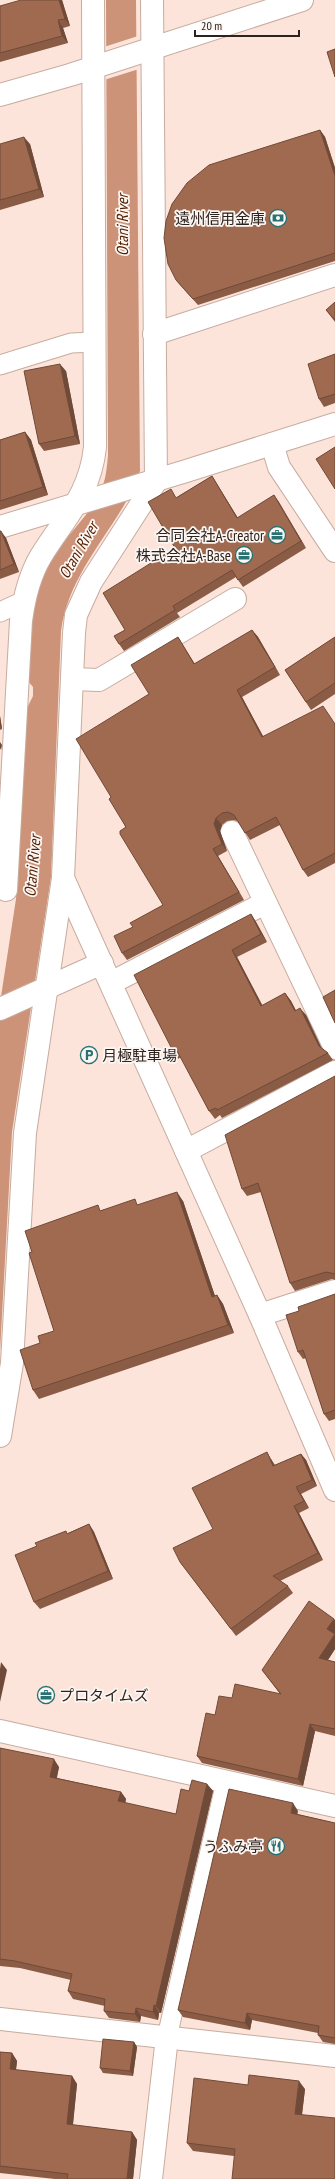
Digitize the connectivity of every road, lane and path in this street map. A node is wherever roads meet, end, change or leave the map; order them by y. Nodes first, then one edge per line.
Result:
1 (93, 0) edge
2 (152, 0) edge
3 (302, 0) edge
4 (147, 50) junction
5 (97, 66) junction
6 (0, 95) edge
7 (335, 274) edge
8 (154, 334) junction
9 (94, 342) junction
10 (0, 365) edge
11 (335, 424) edge
12 (272, 444) junction
13 (146, 484) junction
14 (84, 501) junction
15 (0, 527) edge
16 (335, 551) edge
17 (235, 599) dead end
18 (24, 601) junction
19 (0, 612) edge
20 (72, 679) junction
21 (6, 793) edge
22 (232, 832) dead end
23 (63, 878) junction
24 (3, 891) edge
25 (265, 903) junction
26 (102, 963) junction
27 (111, 984) junction
28 (42, 991) junction
29 (0, 1009) edge
30 (335, 1048) edge
31 (335, 1072) edge
32 (186, 1151) junction
33 (335, 1291) edge
34 (260, 1315) junction
35 (0, 1436) edge
36 (335, 1490) edge
37 (0, 1731) edge
38 (226, 1782) junction
39 (335, 1806) edge
40 (0, 2019) edge
41 (167, 2038) junction
42 (335, 2056) edge
43 (151, 2179) edge

1 - 5 street
2 - 4 street
3 - 4 street
4 - 5 street
4 - 8 street
5 - 6 street
5 - 9 street
7 - 8 street
8 - 13 street
9 - 10 lane
9 - 14 street
11 - 12 street
12 - 13 street
12 - 16 street
13 - 14 street
13 - 20 street
14 - 15 street
14 - 18 street
17 - 20 street
18 - 19 lane
18 - 21 street
20 - 23 street
21 - 24 street
22 - 25 street
23 - 26 street
23 - 28 street
25 - 27 street
25 - 30 street
26 - 27 street
26 - 28 street
27 - 32 street
28 - 29 street
28 - 35 street
31 - 32 street
32 - 34 street
33 - 34 street
34 - 36 street
37 - 38 street
38 - 39 street
38 - 41 lane
40 - 41 street
41 - 42 street
41 - 43 street

